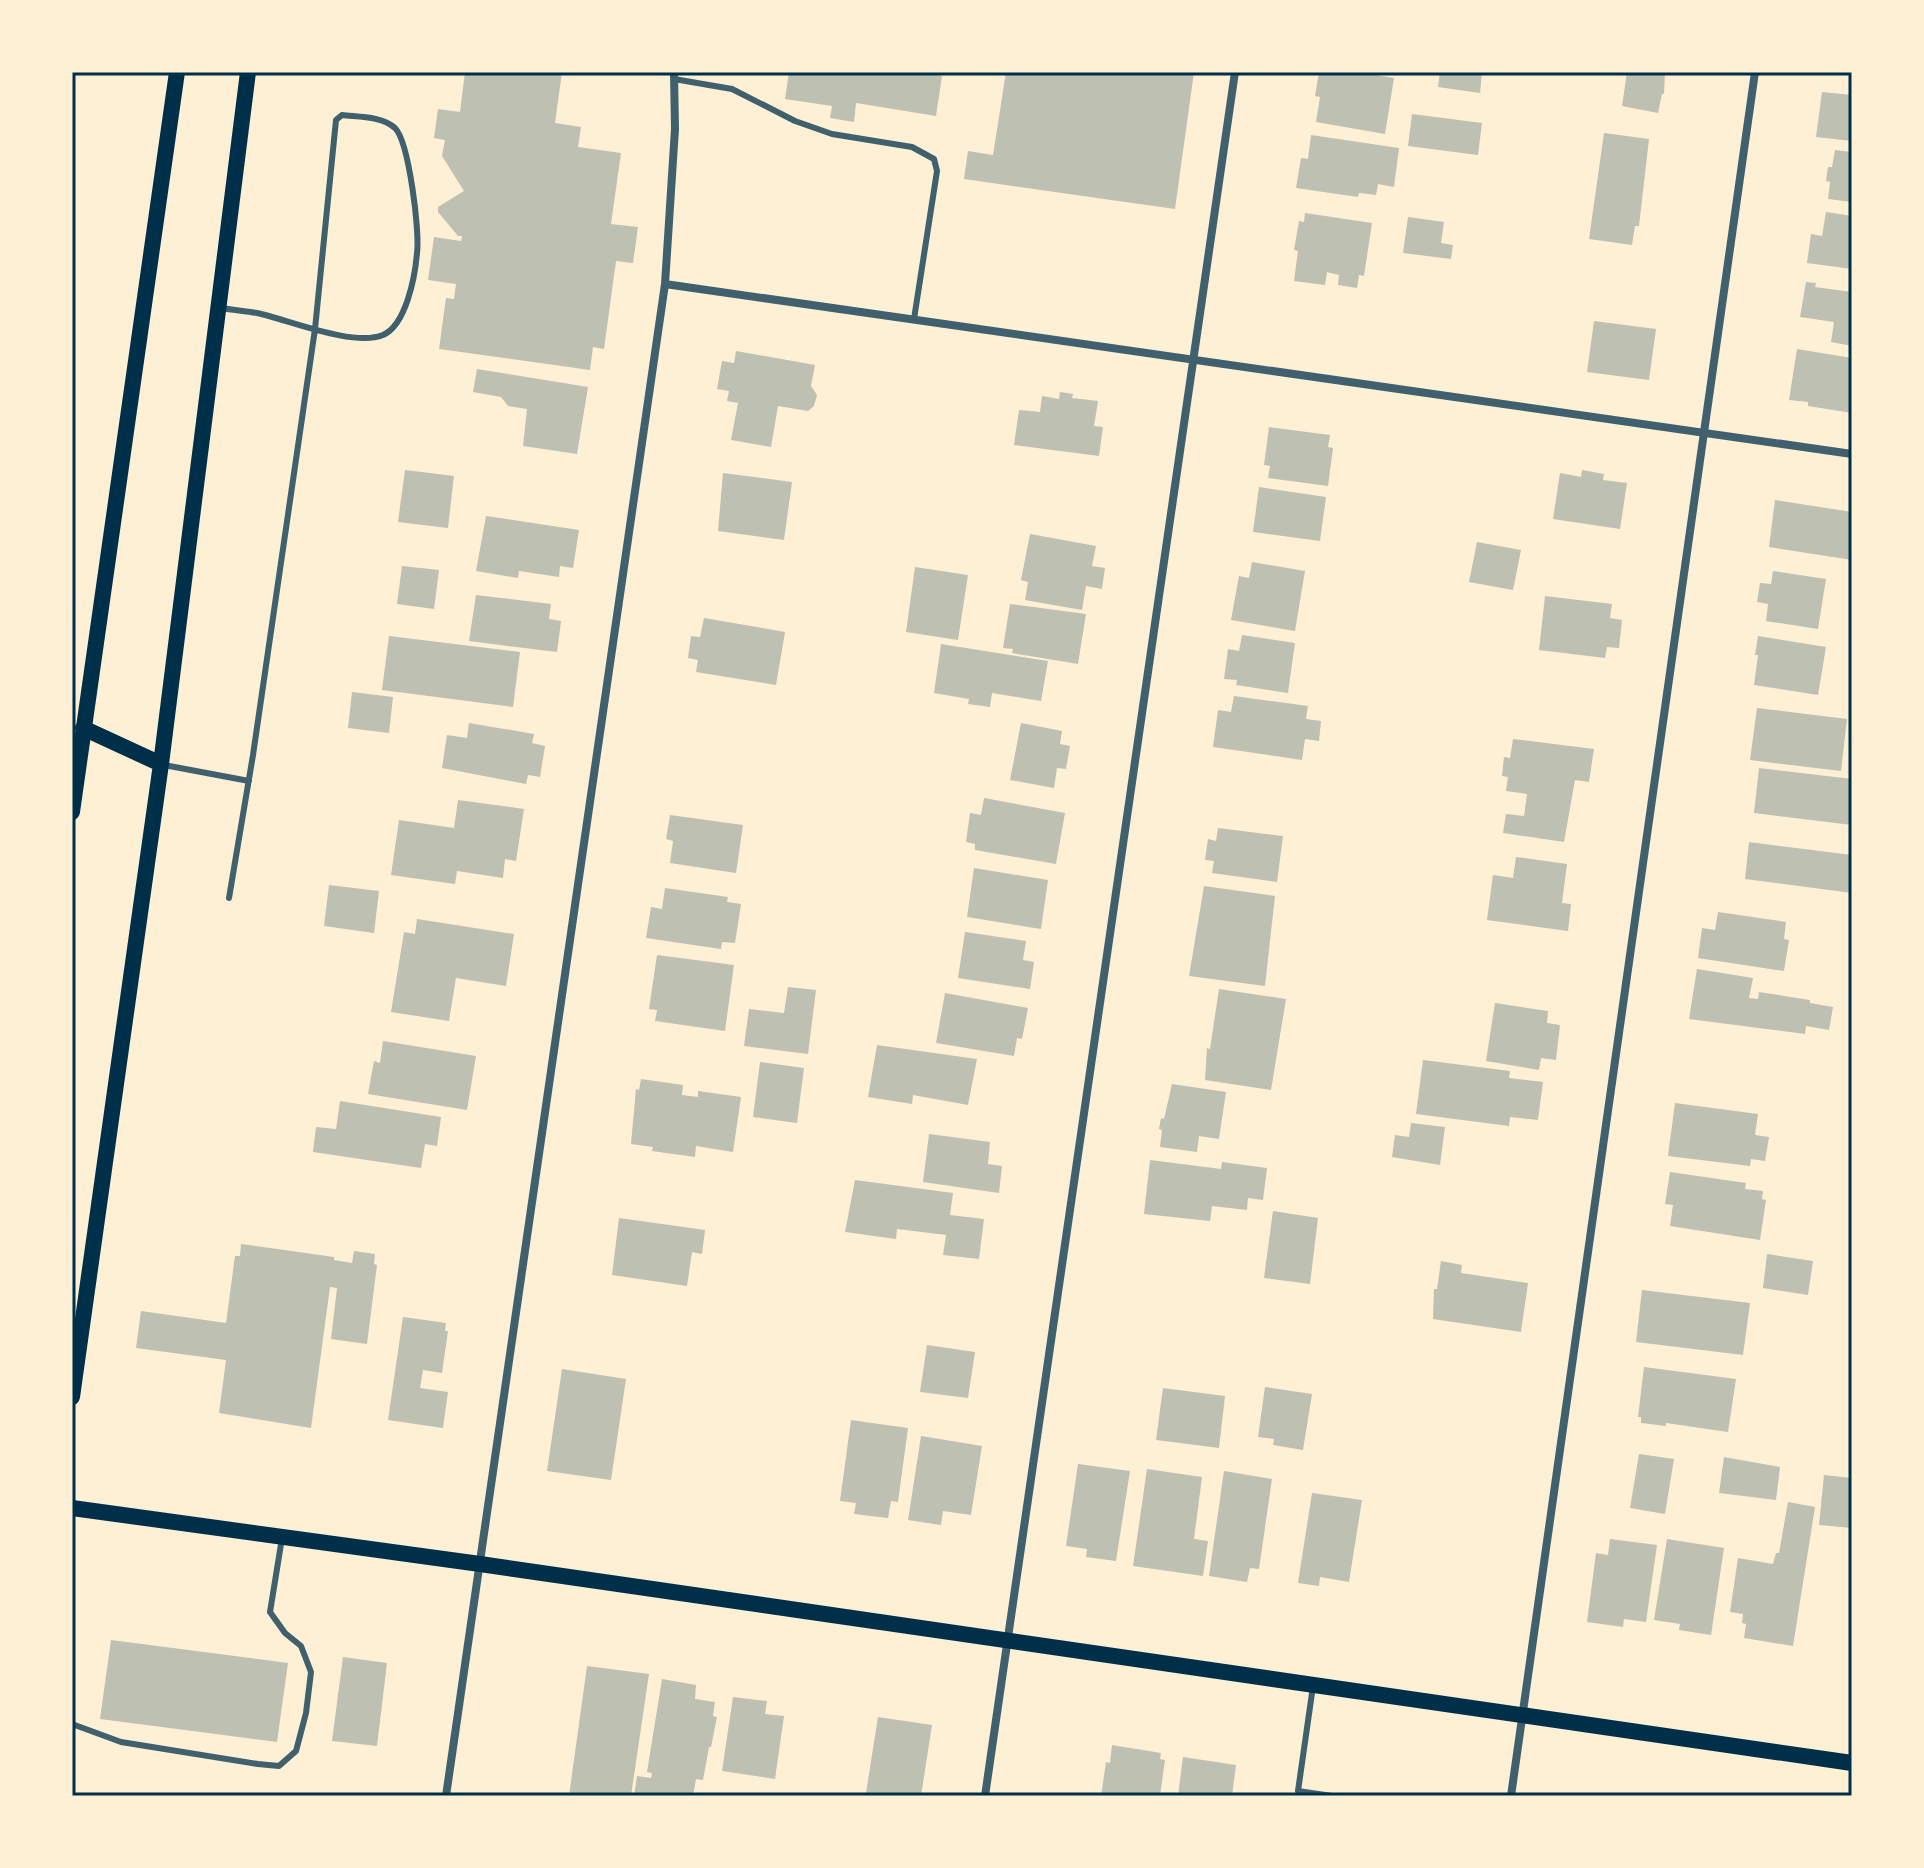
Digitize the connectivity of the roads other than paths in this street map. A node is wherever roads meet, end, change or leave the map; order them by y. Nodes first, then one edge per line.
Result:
1 (177, 72) edge
2 (248, 72) edge
3 (1235, 72) edge
4 (1755, 72) edge
5 (674, 76) edge
6 (665, 284) junction
7 (217, 308) junction
8 (914, 319) junction
9 (315, 329) junction
10 (1193, 360) junction
11 (1704, 433) junction
12 (1852, 454) edge
13 (77, 728) edge
14 (161, 764) junction
15 (249, 781) junction
16 (72, 812) edge
17 (229, 898) dead end
18 (72, 1397) edge
19 (72, 1508) edge
20 (282, 1537) junction
21 (480, 1564) junction
22 (1008, 1641) junction
23 (1313, 1685) junction
24 (1522, 1715) junction
25 (72, 1724) edge
26 (1852, 1763) edge
27 (446, 1796) edge
28 (985, 1796) edge
29 (1332, 1796) edge
30 (1511, 1796) edge

1 - 13 main road
2 - 7 main road
3 - 10 street
4 - 11 street
5 - 6 street
5 - 8 lane
6 - 8 street
6 - 21 street
7 - 9 lane
7 - 14 main road
8 - 10 street
9 - 9 lane
9 - 15 lane
10 - 11 street
10 - 22 street
11 - 12 street
11 - 24 street
13 - 14 main road
13 - 16 main road
14 - 15 lane
14 - 18 main road
15 - 17 lane
19 - 20 main road
20 - 21 main road
20 - 25 lane
21 - 22 main road
21 - 27 street
22 - 23 main road
22 - 28 street
23 - 24 main road
23 - 29 lane
24 - 26 main road
24 - 30 street

